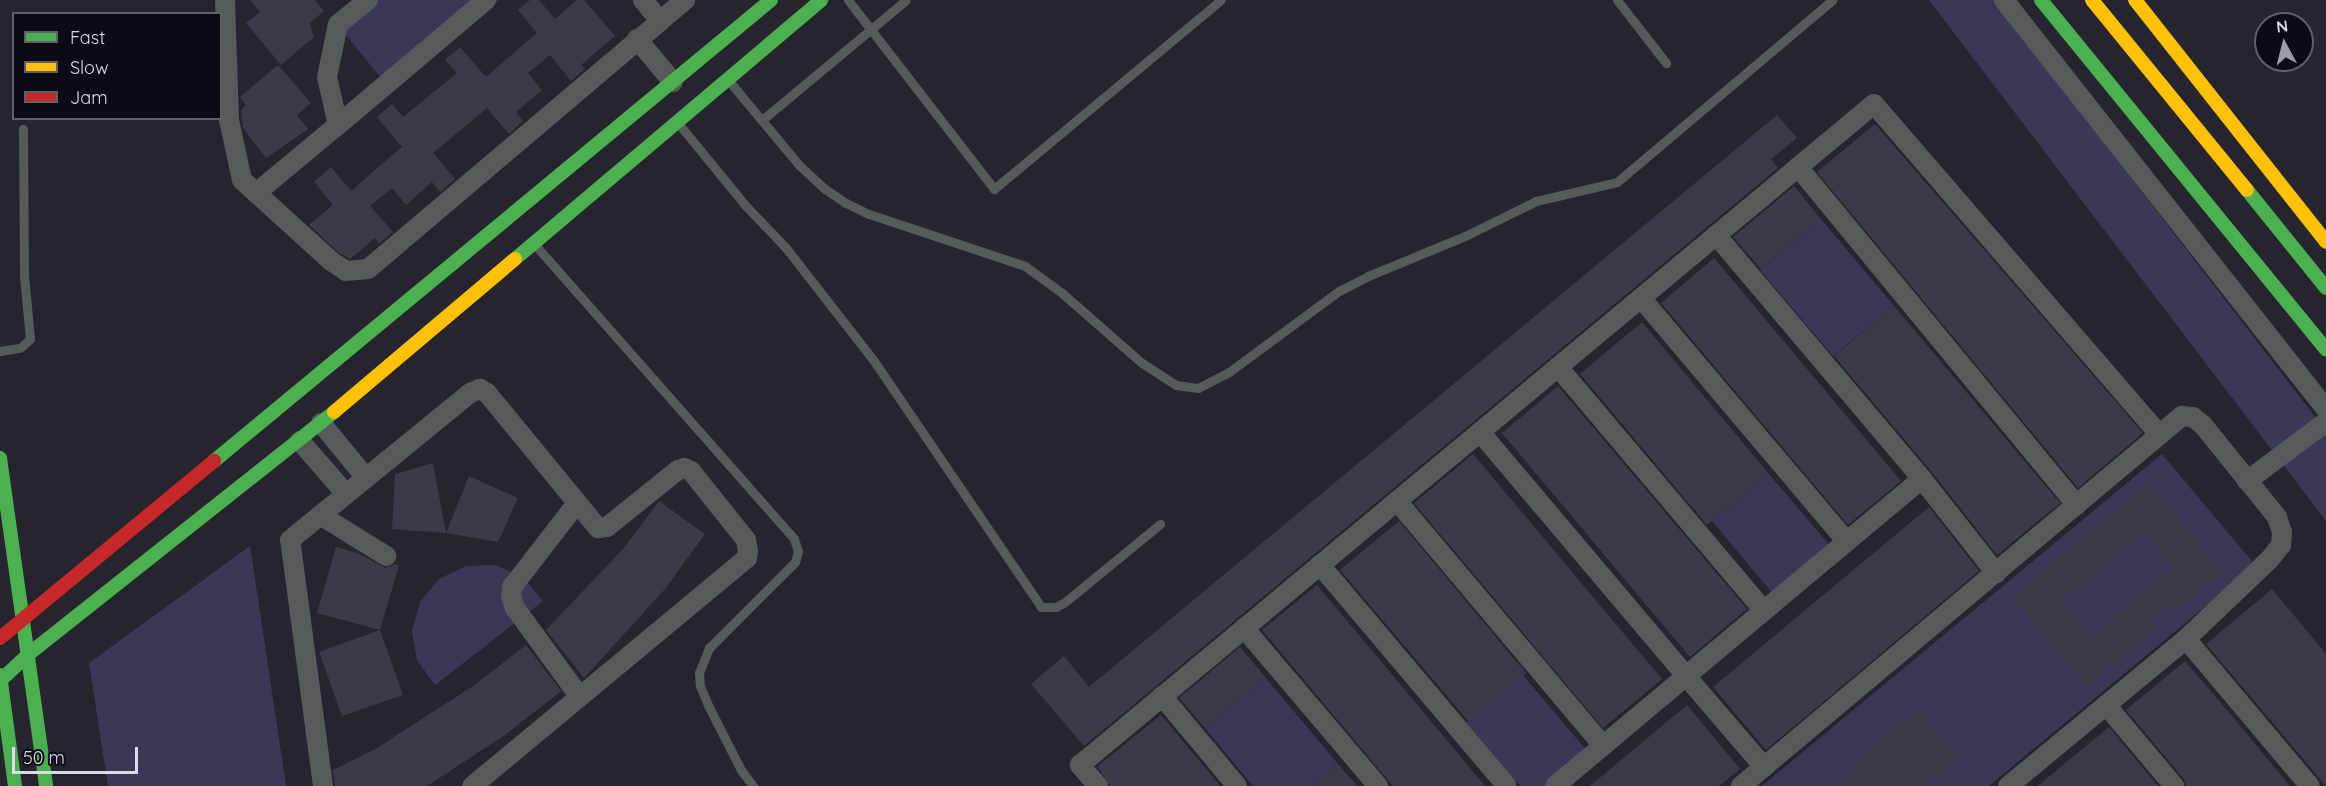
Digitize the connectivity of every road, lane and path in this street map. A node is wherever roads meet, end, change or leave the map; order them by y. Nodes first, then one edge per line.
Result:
1 (225, 0) edge
2 (368, 0) edge
3 (486, 0) edge
4 (643, 0) edge
5 (685, 0) edge
6 (771, 0) edge
7 (822, 0) edge
8 (848, 0) edge
9 (906, 0) edge
10 (1221, 0) edge
11 (1617, 0) edge
12 (1832, 0) edge
13 (2004, 0) edge
14 (2041, 0) edge
15 (2092, 0) edge
16 (2135, 0) edge
17 (660, 21) junction
18 (870, 30) junction
19 (637, 39) junction
20 (1666, 63) dead end
21 (727, 79) junction
22 (673, 82) junction
23 (762, 120) junction
24 (677, 121) junction
25 (338, 125) junction
26 (23, 129) dead end
27 (1798, 167) junction
28 (256, 193) junction
29 (1716, 235) junction
30 (533, 242) junction
31 (2326, 242) edge
32 (467, 275) junction
33 (2326, 288) edge
34 (1641, 298) junction
35 (2326, 349) edge
36 (0, 351) edge
37 (1558, 367) junction
38 (2326, 409) edge
39 (2326, 422) edge
40 (321, 423) junction
41 (1480, 432) junction
42 (2160, 435) junction
43 (300, 441) junction
44 (0, 458) edge
45 (366, 478) junction
46 (1922, 479) junction
47 (2247, 481) junction
48 (346, 494) junction
49 (1397, 501) junction
50 (577, 503) junction
51 (2077, 505) junction
52 (320, 515) junction
53 (1160, 524) dead end
54 (1847, 542) junction
55 (386, 556) dead end
56 (1320, 565) junction
57 (1996, 573) junction
58 (1764, 611) junction
59 (25, 619) junction
60 (1244, 628) junction
61 (0, 638) edge
62 (2186, 639) junction
63 (30, 653) junction
64 (1686, 675) junction
65 (0, 677) edge
66 (1162, 696) junction
67 (580, 697) junction
68 (2106, 705) junction
69 (1603, 746) junction
70 (1764, 767) junction
71 (15, 786) edge
72 (46, 786) edge
73 (323, 786) edge
74 (472, 786) edge
75 (753, 786) edge
76 (1098, 786) edge
77 (1237, 786) edge
78 (1378, 786) edge
79 (1507, 786) edge
80 (1555, 786) edge
81 (1741, 786) edge
82 (2008, 786) edge
83 (2174, 786) edge
84 (2310, 786) edge

1 - 28 street
2 - 25 street
3 - 25 street
4 - 17 street
5 - 17 street
6 - 22 street
7 - 21 street
8 - 18 lane
9 - 18 lane
10 - 18 lane
11 - 20 lane
12 - 23 lane
13 - 38 street
14 - 35 street
15 - 33 street
16 - 31 street
17 - 19 street
18 - 23 lane
19 - 22 street
19 - 28 street
21 - 23 lane
21 - 24 street
22 - 32 street
24 - 30 street
24 - 53 lane
25 - 28 street
26 - 36 lane
27 - 29 street
27 - 42 street
27 - 51 street
29 - 34 street
29 - 46 street
30 - 32 street
30 - 75 lane
32 - 40 street
32 - 59 street
34 - 37 street
34 - 54 street
37 - 41 street
37 - 58 street
39 - 47 street
40 - 43 street
40 - 45 street
41 - 49 street
41 - 64 street
42 - 47 street
42 - 51 street
43 - 48 street
43 - 63 street
44 - 59 street
45 - 48 street
45 - 50 street
46 - 54 street
46 - 57 street
47 - 62 street
48 - 52 street
49 - 56 street
49 - 69 street
50 - 67 street
50 - 67 street
51 - 57 street
52 - 55 street
52 - 73 street
54 - 58 street
56 - 60 street
56 - 79 street
57 - 70 street
58 - 64 street
59 - 61 street
59 - 63 street
60 - 66 street
60 - 78 street
62 - 68 street
62 - 84 street
63 - 65 street
63 - 72 street
64 - 69 street
64 - 70 street
65 - 71 street
66 - 76 street
66 - 77 street
67 - 74 street
68 - 82 street
68 - 83 street
69 - 80 street
70 - 81 street

